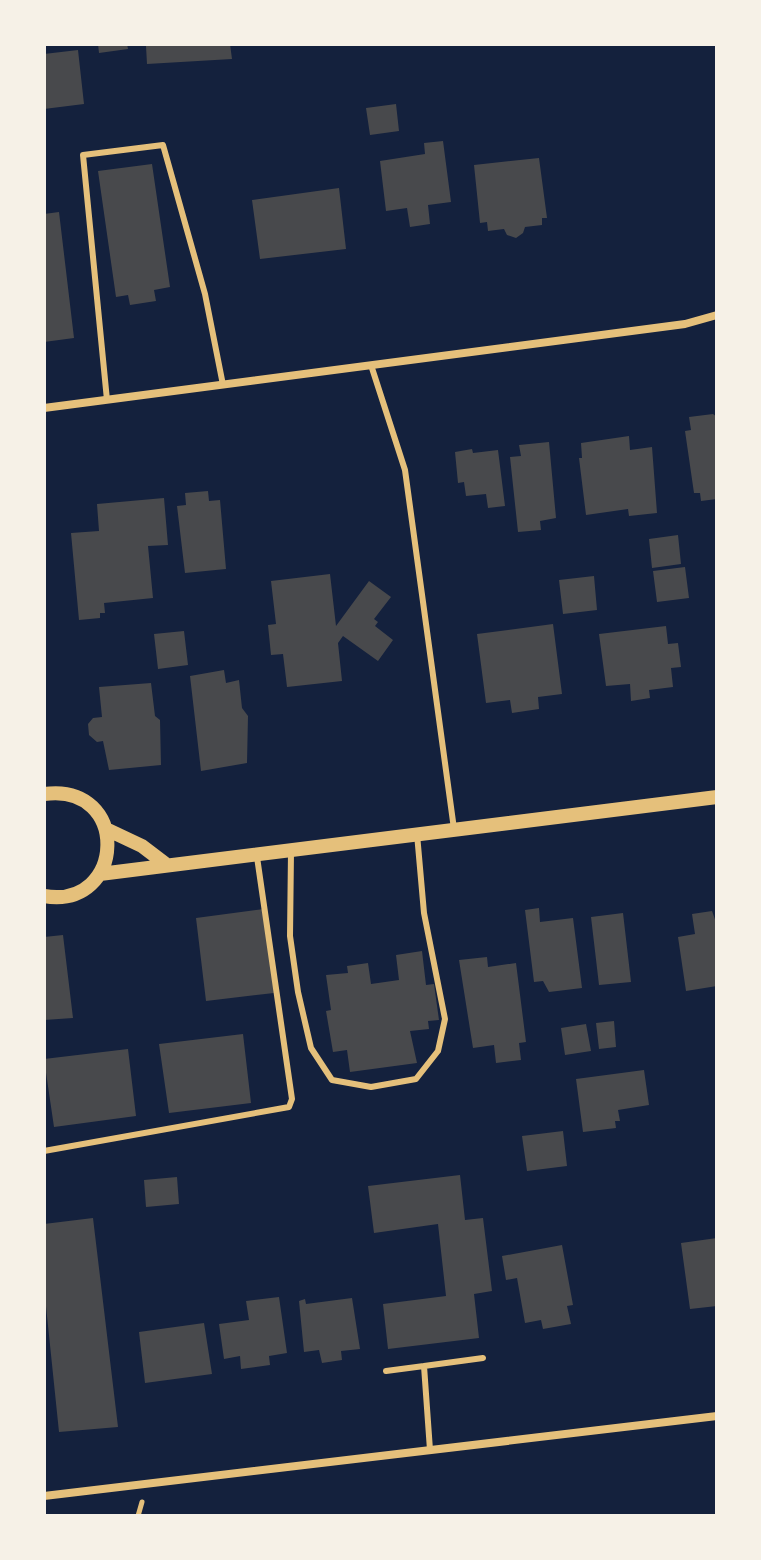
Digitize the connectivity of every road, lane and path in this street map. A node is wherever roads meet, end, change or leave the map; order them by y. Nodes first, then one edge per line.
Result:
1 (717, 315) edge
2 (371, 365) junction
3 (223, 385) junction
4 (107, 400) junction
5 (44, 408) edge
6 (44, 794) edge
7 (717, 797) edge
8 (106, 829) junction
9 (454, 829) junction
10 (417, 833) junction
11 (291, 849) junction
12 (257, 853) junction
13 (167, 865) junction
14 (100, 874) junction
15 (44, 896) edge
16 (44, 1151) edge
17 (483, 1358) dead end
18 (424, 1366) junction
19 (386, 1371) dead end
20 (717, 1416) edge
21 (430, 1450) junction
22 (44, 1496) edge

1 - 2 street
2 - 3 street
2 - 9 lane
3 - 4 street
3 - 4 lane
4 - 5 street
6 - 8 street
7 - 9 street
8 - 13 street
8 - 14 street
9 - 10 street
10 - 11 street
10 - 11 lane
11 - 12 street
12 - 13 street
12 - 16 lane
13 - 14 street
14 - 15 street
17 - 18 lane
18 - 19 lane
18 - 21 lane
20 - 21 street
21 - 22 street

